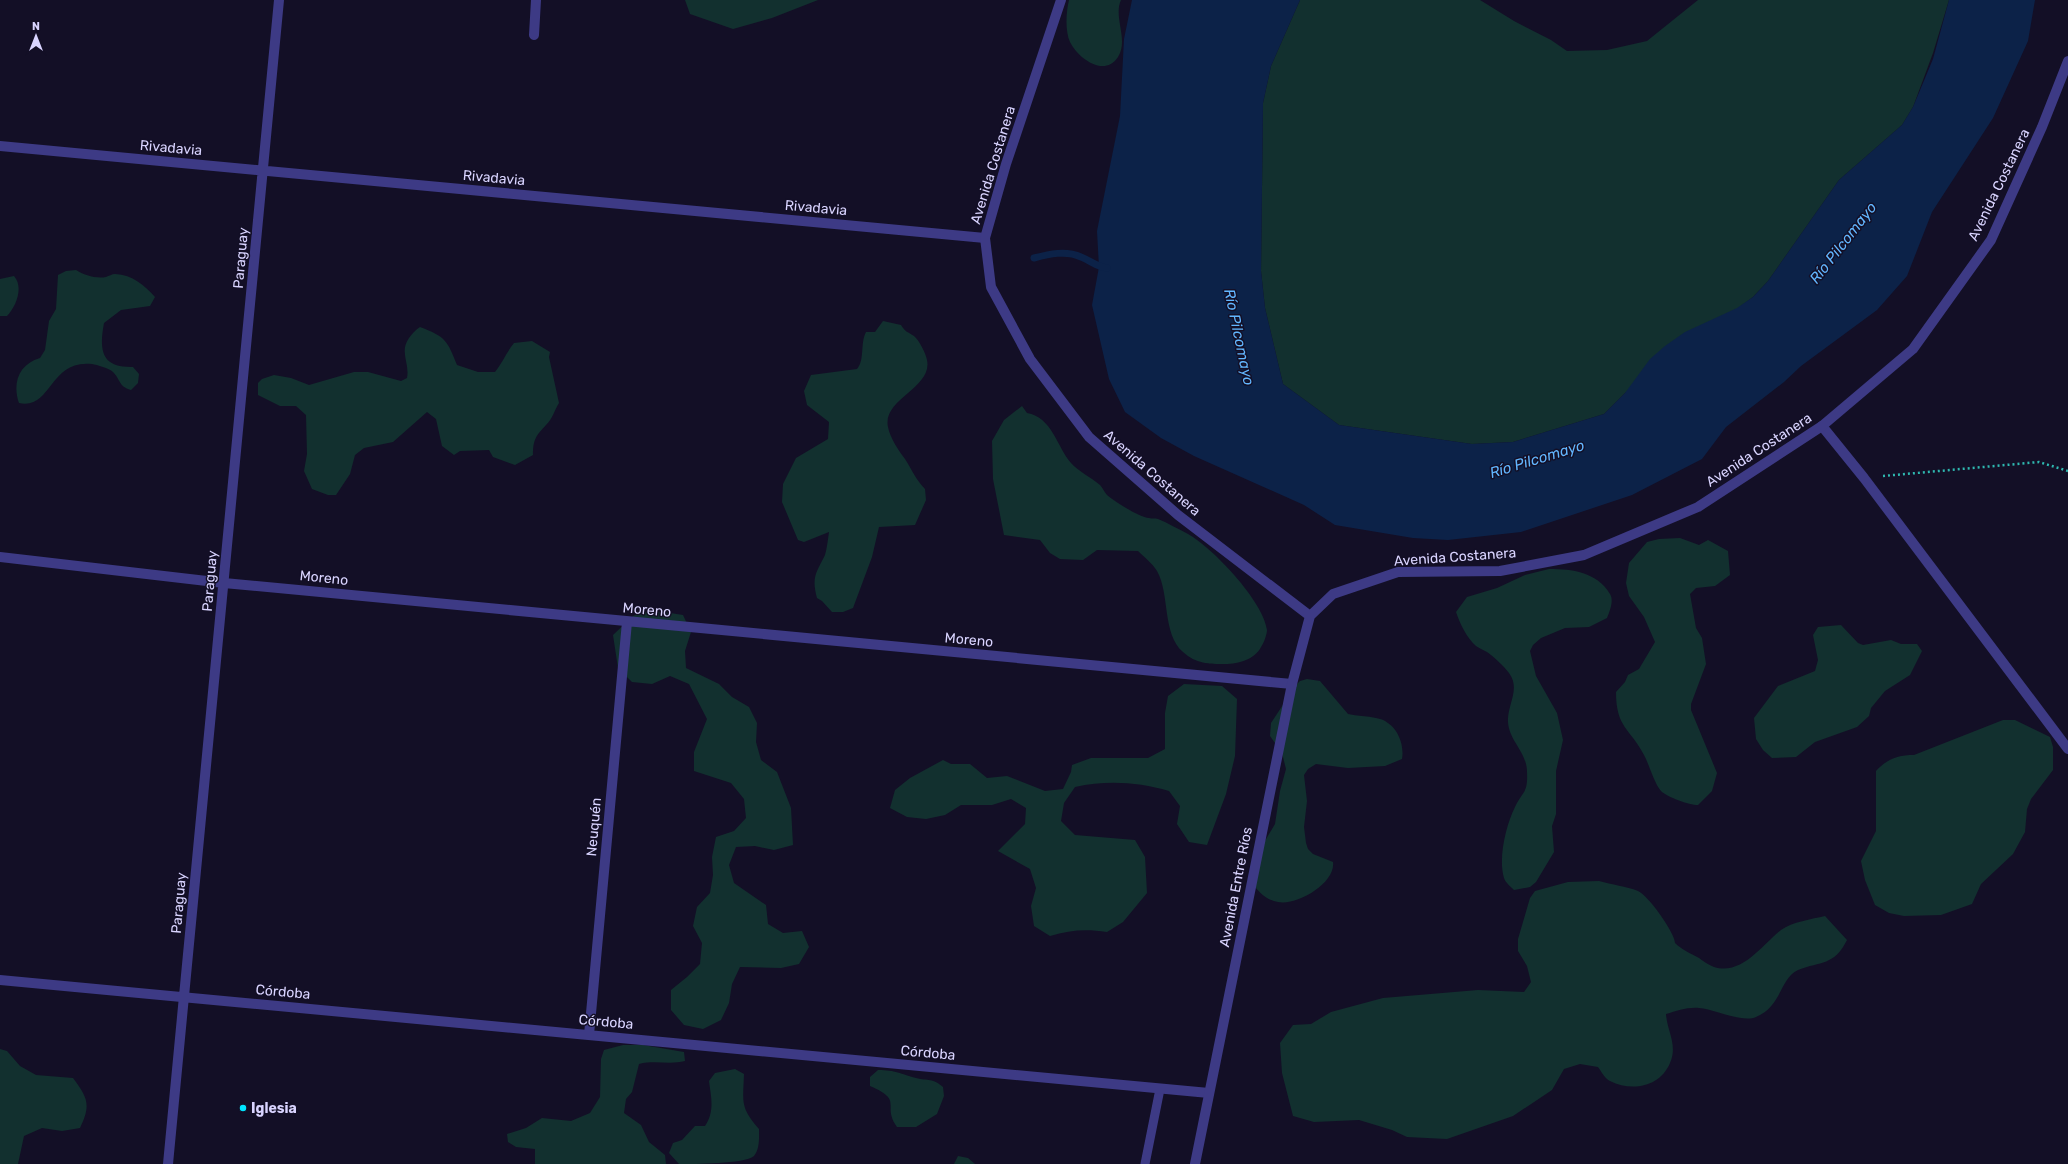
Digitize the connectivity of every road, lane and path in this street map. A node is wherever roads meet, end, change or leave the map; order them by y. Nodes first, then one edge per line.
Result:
1 (279, 0) edge
2 (536, 0) edge
3 (1061, 0) edge
4 (534, 35) dead end
5 (2068, 61) edge
6 (0, 146) edge
7 (263, 170) junction
8 (985, 238) junction
9 (1822, 426) junction
10 (2068, 471) edge
11 (1864, 478) junction
12 (0, 557) edge
13 (224, 583) junction
14 (1310, 616) junction
15 (627, 622) junction
16 (1292, 684) junction
17 (2068, 749) edge
18 (0, 980) edge
19 (184, 997) junction
20 (589, 1035) junction
21 (1160, 1089) junction
22 (1209, 1093) junction
23 (168, 1164) edge
24 (1146, 1164) edge
25 (1195, 1164) edge

1 - 7 street, Paraguay
2 - 4 street
3 - 8 street, Avenida Costanera
5 - 9 street, Avenida Costanera
6 - 7 street, Rivadavia
7 - 8 street, Rivadavia
7 - 13 street, Paraguay
8 - 14 street, Avenida Costanera
9 - 11 street
9 - 14 street, Avenida Costanera
10 - 11 path
11 - 17 street
12 - 13 street, Moreno
13 - 15 street, Moreno
13 - 19 street, Paraguay
14 - 16 street, Avenida Entre Ríos
15 - 16 street, Moreno
15 - 20 street, Neuquén
16 - 22 street, Avenida Entre Ríos
18 - 19 street, Córdoba
19 - 20 street, Córdoba
19 - 23 street, Paraguay
20 - 21 street, Córdoba
21 - 22 street, Córdoba
21 - 24 lane
22 - 25 street, Avenida Entre Ríos

